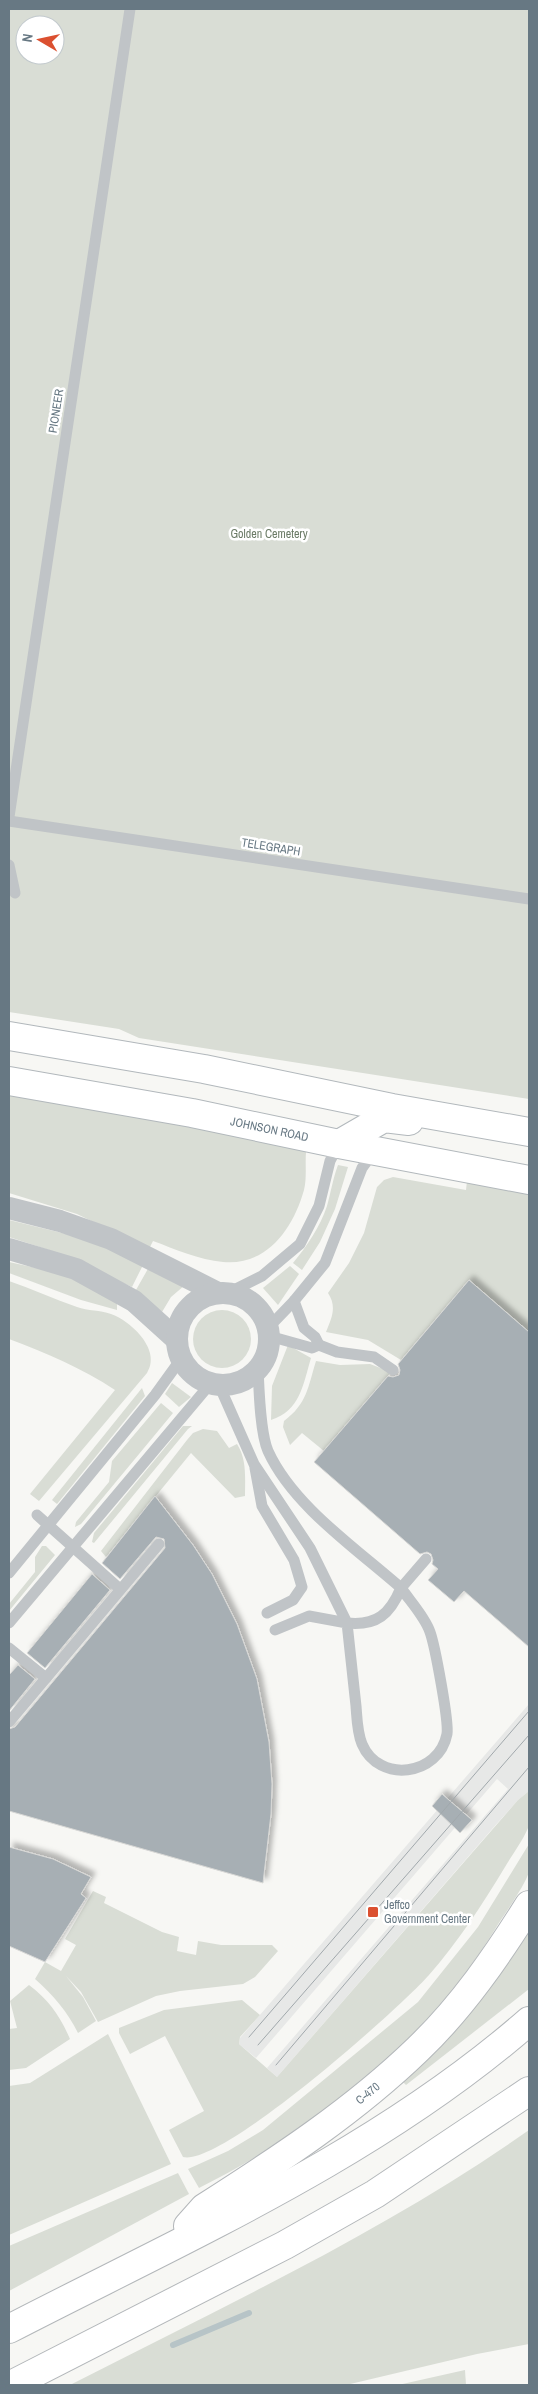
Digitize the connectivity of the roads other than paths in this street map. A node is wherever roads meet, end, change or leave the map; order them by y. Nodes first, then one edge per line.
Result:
1 (130, 9) edge
2 (9, 817) edge
3 (9, 821) edge
4 (9, 865) edge
5 (15, 893) dead end
6 (529, 899) edge
7 (9, 1036) edge
8 (9, 1081) edge
9 (529, 1133) edge
10 (339, 1144) junction
11 (385, 1153) junction
12 (529, 1180) edge
13 (9, 1208) edge
14 (9, 1249) edge
15 (223, 1293) junction
16 (294, 1301) junction
17 (268, 1332) junction
18 (319, 1345) junction
19 (179, 1349) junction
20 (258, 1368) junction
21 (393, 1370) dead end
22 (215, 1384) junction
23 (254, 1464) junction
24 (37, 1515) dead end
25 (47, 1524) junction
26 (159, 1544) dead end
27 (73, 1547) junction
28 (426, 1559) dead end
29 (9, 1572) edge
30 (401, 1588) junction
31 (120, 1589) junction
32 (267, 1613) dead end
33 (9, 1623) edge
34 (347, 1623) junction
35 (275, 1630) dead end
36 (9, 1648) edge
37 (46, 1678) junction
38 (9, 1722) edge
39 (529, 1905) edge
40 (529, 2021) edge
41 (529, 2091) edge
42 (172, 2245) junction
43 (9, 2329) edge
44 (11, 2385) edge

1 - 2 lane, PIONEER
3 - 6 lane, TELEGRAPH
4 - 5 lane
7 - 9 main road
8 - 10 main road, JOHNSON ROAD
9 - 10 main road
10 - 11 main road, JOHNSON ROAD
10 - 15 lane
11 - 12 main road, JOHNSON ROAD
11 - 16 lane
13 - 15 street
14 - 19 street
15 - 17 street
15 - 19 street
16 - 17 lane
16 - 18 lane
17 - 18 lane
17 - 20 street
18 - 21 lane
19 - 22 street
19 - 25 lane
20 - 22 street
20 - 30 lane
22 - 23 lane
22 - 27 lane
23 - 32 lane
23 - 34 lane
24 - 25 lane
25 - 27 lane
25 - 29 lane
26 - 31 lane
27 - 31 lane
27 - 33 lane
28 - 30 lane
30 - 34 lane
30 - 34 lane
31 - 37 lane
34 - 35 lane
36 - 37 lane
37 - 38 lane
39 - 42 main road, C-470
40 - 42 main road
41 - 44 main road
42 - 43 main road

